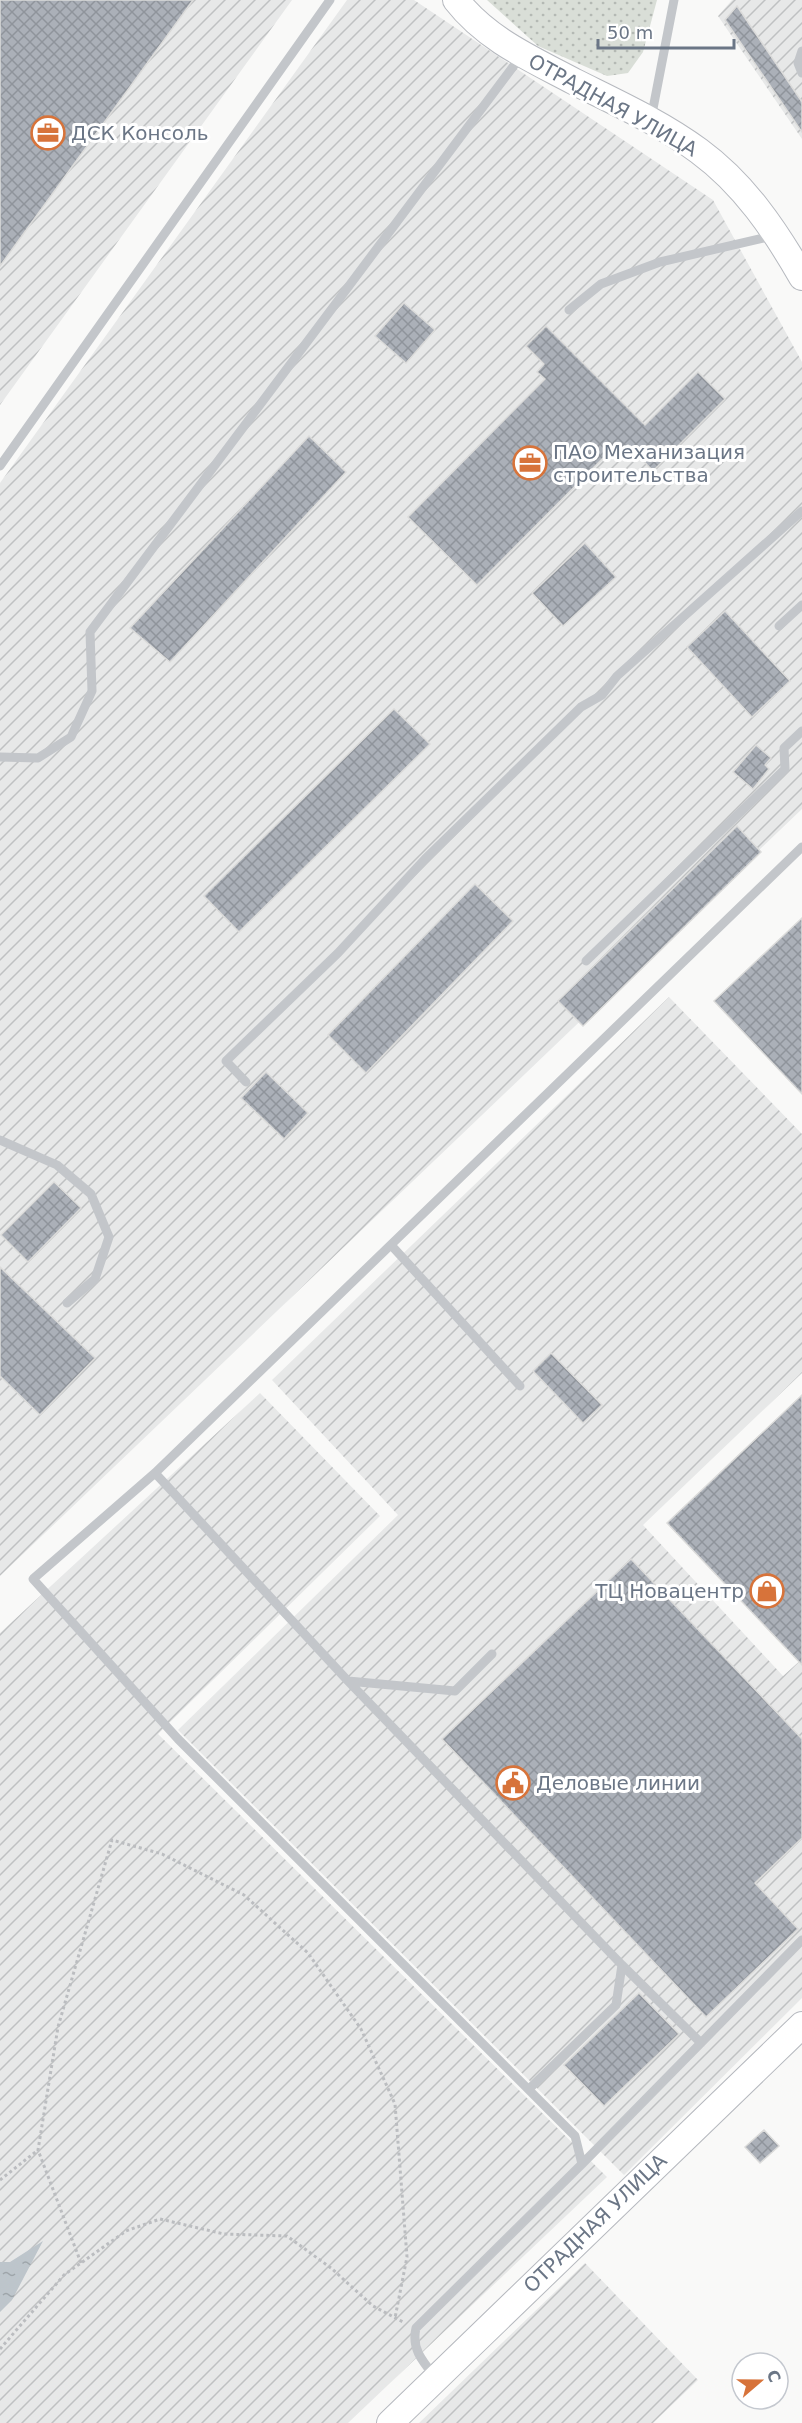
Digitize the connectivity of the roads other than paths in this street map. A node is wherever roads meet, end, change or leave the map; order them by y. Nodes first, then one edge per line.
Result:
1 (330, 0) edge
2 (456, 0) edge
3 (674, 0) edge
4 (802, 51) edge
5 (523, 54) junction
6 (802, 73) edge
7 (651, 121) junction
8 (777, 235) junction
9 (802, 277) edge
10 (569, 310) dead end
11 (0, 466) edge
12 (802, 511) edge
13 (802, 605) edge
14 (779, 626) dead end
15 (802, 731) edge
16 (0, 757) edge
17 (802, 848) edge
18 (586, 961) dead end
19 (246, 1082) dead end
20 (0, 1140) edge
21 (391, 1245) junction
22 (67, 1303) dead end
23 (520, 1386) dead end
24 (155, 1473) junction
25 (492, 1654) dead end
26 (348, 1680) junction
27 (802, 1940) edge
28 (622, 1965) junction
29 (802, 2025) edge
30 (701, 2043) junction
31 (529, 2090) junction
32 (582, 2164) junction
33 (436, 2378) junction
34 (390, 2423) edge

1 - 11 lane
2 - 5 main road, ОТРАДНАЯ УЛИЦА
3 - 7 lane
4 - 6 lane
5 - 7 main road, ОТРАДНАЯ УЛИЦА
5 - 16 lane
7 - 8 main road, ОТРАДНАЯ УЛИЦА
8 - 9 main road, ОТРАДНАЯ УЛИЦА
8 - 10 lane
12 - 19 lane
13 - 14 lane
15 - 18 lane
17 - 21 lane
20 - 22 lane
21 - 23 lane
21 - 24 lane
24 - 26 lane
24 - 31 lane
25 - 26 lane
26 - 28 lane
27 - 30 lane
28 - 30 lane
28 - 31 lane
29 - 33 main road, ОТРАДНАЯ УЛИЦА
30 - 32 lane
31 - 32 lane
32 - 33 lane
33 - 34 main road, ОТРАДНАЯ УЛИЦА

